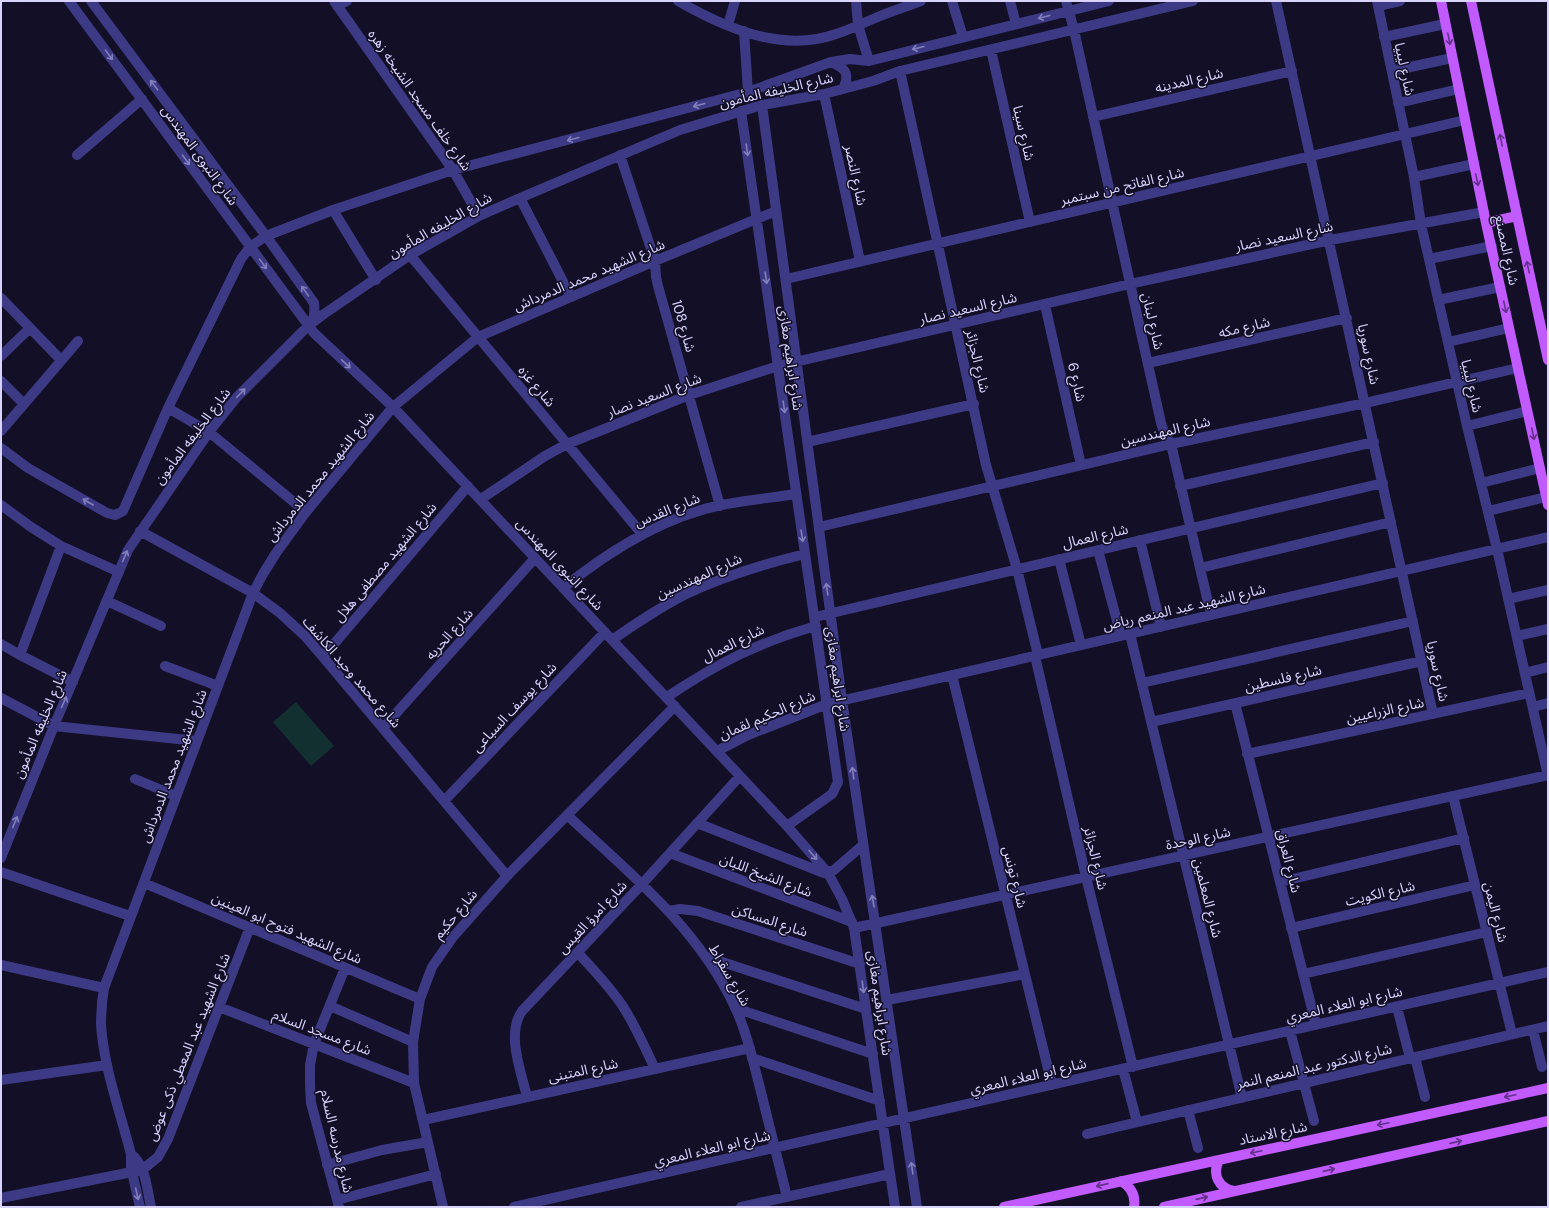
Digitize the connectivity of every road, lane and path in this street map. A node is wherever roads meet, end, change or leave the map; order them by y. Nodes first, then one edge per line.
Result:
1 (69, 1) edge
2 (91, 1) edge
3 (346, 1) edge
4 (678, 1) edge
5 (735, 1) edge
6 (856, 1) edge
7 (921, 1) edge
8 (952, 1) edge
9 (1010, 1) edge
10 (1109, 1) edge
11 (1194, 1) edge
12 (1276, 1) edge
13 (1400, 1) edge
14 (1441, 1) edge
15 (1471, 1) edge
16 (336, 3) edge
17 (1377, 3) edge
18 (1067, 6) edge
19 (1016, 24) junction
20 (1445, 24) junction
21 (728, 25) junction
22 (858, 25) junction
23 (1074, 30) junction
24 (744, 31) junction
25 (116, 34) junction
26 (95, 37) junction
27 (963, 37) junction
28 (1384, 37) junction
29 (991, 50) junction
30 (1452, 58) junction
31 (869, 61) junction
32 (831, 62) junction
33 (900, 71) junction
34 (1292, 71) junction
35 (1392, 71) junction
36 (843, 89) junction
37 (1459, 89) junction
38 (748, 92) junction
39 (824, 94) junction
40 (142, 99) junction
41 (1398, 103) junction
42 (762, 105) junction
43 (741, 111) junction
44 (1093, 117) junction
45 (1465, 120) junction
46 (1405, 134) junction
47 (77, 155) dead end
48 (620, 155) junction
49 (1311, 156) junction
50 (1474, 164) junction
51 (454, 170) junction
52 (1414, 177) junction
53 (520, 198) junction
54 (1112, 202) junction
55 (333, 210) junction
56 (776, 211) junction
57 (1484, 212) junction
58 (479, 216) junction
59 (1517, 216) junction
60 (757, 220) junction
61 (1030, 222) junction
62 (1486, 223) junction
63 (1421, 224) junction
64 (266, 236) junction
65 (1330, 240) junction
66 (938, 243) junction
67 (1492, 246) junction
68 (250, 247) junction
69 (410, 255) junction
70 (1429, 259) junction
71 (655, 261) junction
72 (860, 261) junction
73 (786, 279) junction
74 (376, 280) junction
75 (1130, 284) junction
76 (1500, 287) junction
77 (572, 297) junction
78 (1, 298) edge
79 (1438, 300) junction
80 (1045, 305) junction
81 (1347, 318) junction
82 (956, 325) junction
83 (308, 326) junction
84 (30, 328) junction
85 (1509, 328) junction
86 (478, 337) junction
87 (78, 341) dead end
88 (1448, 342) junction
89 (1, 356) edge
90 (61, 360) junction
91 (1548, 360) edge
92 (796, 361) junction
93 (1148, 363) junction
94 (778, 366) junction
95 (1518, 368) junction
96 (1, 381) edge
97 (1457, 382) junction
98 (689, 394) junction
99 (1365, 402) junction
100 (24, 404) junction
101 (974, 404) junction
102 (393, 407) junction
103 (168, 408) junction
104 (1527, 411) junction
105 (1467, 426) junction
106 (1, 430) edge
107 (208, 432) junction
108 (807, 442) junction
109 (1374, 442) junction
110 (567, 444) junction
111 (1170, 444) junction
112 (1, 448) edge
113 (1081, 465) junction
114 (1540, 468) junction
115 (1383, 483) junction
116 (1481, 483) junction
117 (468, 486) junction
118 (994, 486) junction
119 (1180, 486) junction
120 (796, 494) junction
121 (482, 499) junction
122 (1547, 501) edge
123 (1, 505) edge
124 (720, 506) junction
125 (1488, 511) junction
126 (306, 512) junction
127 (1391, 522) junction
128 (819, 527) junction
129 (1190, 528) junction
130 (140, 531) junction
131 (642, 534) junction
132 (1548, 537) edge
133 (1140, 540) junction
134 (61, 546) junction
135 (1497, 549) junction
136 (1098, 550) junction
137 (805, 554) junction
138 (535, 558) junction
139 (1059, 560) junction
140 (1200, 568) junction
141 (1017, 569) junction
142 (1402, 571) junction
143 (119, 572) junction
144 (563, 588) junction
145 (1548, 590) edge
146 (253, 593) junction
147 (1508, 599) junction
148 (107, 601) junction
149 (830, 613) junction
150 (1211, 615) junction
151 (1413, 620) junction
152 (815, 621) junction
153 (161, 626) dead end
154 (1161, 627) junction
155 (1548, 629) edge
156 (1126, 635) junction
157 (608, 636) junction
158 (1517, 636) junction
159 (1, 644) edge
160 (1081, 645) junction
161 (20, 655) junction
162 (1036, 656) junction
163 (323, 657) junction
164 (1422, 660) junction
165 (165, 666) dead end
166 (1548, 667) edge
167 (1525, 673) junction
168 (952, 675) junction
169 (73, 682) junction
170 (1142, 683) junction
171 (218, 686) junction
172 (1529, 693) junction
173 (667, 697) junction
174 (1, 698) edge
175 (842, 700) junction
176 (1235, 703) junction
177 (1548, 703) edge
178 (827, 704) junction
179 (675, 706) junction
180 (1533, 707) junction
181 (1433, 714) junction
182 (1151, 722) junction
183 (54, 726) junction
184 (383, 728) junction
185 (1544, 735) edge
186 (197, 741) junction
187 (717, 751) junction
188 (1247, 754) junction
189 (1548, 775) edge
190 (740, 776) junction
191 (134, 779) dead end
192 (176, 796) junction
193 (1453, 796) junction
194 (444, 801) junction
195 (567, 815) junction
196 (697, 823) junction
197 (787, 826) junction
198 (1268, 837) junction
199 (1464, 838) junction
200 (863, 845) junction
201 (670, 853) junction
202 (1183, 856) junction
203 (1, 858) edge
204 (1, 872) edge
205 (828, 873) junction
206 (506, 876) junction
207 (1086, 877) junction
208 (144, 882) junction
209 (1280, 882) junction
210 (642, 884) junction
211 (1475, 885) junction
212 (1005, 895) junction
213 (669, 911) junction
214 (130, 916) junction
215 (876, 924) junction
216 (853, 925) junction
217 (250, 927) junction
218 (1291, 928) junction
219 (1487, 932) junction
220 (578, 952) junction
221 (706, 957) junction
222 (860, 964) junction
223 (1, 965) edge
224 (345, 968) junction
225 (1548, 972) edge
226 (1025, 974) junction
227 (1303, 974) junction
228 (1500, 983) junction
229 (104, 988) junction
230 (420, 999) junction
231 (888, 1000) junction
232 (330, 1006) junction
233 (219, 1007) junction
234 (1398, 1007) junction
235 (735, 1008) junction
236 (866, 1009) junction
237 (1316, 1025) junction
238 (1548, 1026) edge
239 (1533, 1030) junction
240 (1290, 1031) junction
241 (1512, 1034) junction
242 (413, 1042) junction
243 (314, 1044) junction
244 (1229, 1045) junction
245 (751, 1053) junction
246 (873, 1054) junction
247 (1413, 1058) junction
248 (107, 1064) junction
249 (1542, 1067) dead end
250 (1128, 1068) junction
251 (655, 1069) junction
252 (1, 1080) edge
253 (414, 1083) junction
254 (1304, 1083) junction
255 (1052, 1085) junction
256 (1548, 1088) edge
257 (527, 1097) junction
258 (1425, 1097) dead end
259 (1242, 1098) junction
260 (880, 1101) junction
261 (1188, 1110) junction
262 (905, 1119) junction
263 (423, 1120) junction
264 (1314, 1121) dead end
265 (1548, 1121) edge
266 (1137, 1122) junction
267 (883, 1124) junction
268 (1087, 1134) dead end
269 (428, 1142) junction
270 (775, 1148) junction
271 (1198, 1148) dead end
272 (132, 1154) junction
273 (1219, 1160) junction
274 (327, 1165) junction
275 (142, 1170) junction
276 (132, 1172) junction
277 (436, 1174) junction
278 (890, 1174) junction
279 (1121, 1181) junction
280 (1235, 1191) junction
281 (787, 1197) junction
282 (1, 1198) edge
283 (549, 1203) edge
284 (338, 1204) edge
285 (140, 1207) edge
286 (151, 1207) edge
287 (444, 1207) edge
288 (514, 1207) edge
289 (741, 1207) edge
290 (895, 1207) edge
291 (917, 1207) edge
292 (1004, 1207) edge
293 (1134, 1207) edge
294 (1164, 1207) edge

1 - 26 street, شارع النبوى المهندس
2 - 25 street, شارع النبوى المهندس
3 - 16 street
4 - 21 street
5 - 21 street
6 - 22 street
7 - 22 street
8 - 27 street
9 - 19 street
10 - 18 street, شارع الخليفه المأمون
11 - 23 street, شارع الخليفه المأمون
12 - 34 street, شارع سوريا
13 - 17 street
14 - 20 main road, شارع المصنع
59 -> 15 main road, شارع المصنع
16 - 51 street, شارع خلف مسجد الشيخه زهره
17 - 28 street, شارع ليبيا
18 -> 19 street, شارع الخليفه المأمون
18 - 23 street, شارع لبنان
19 - 27 street, شارع الخليفه المأمون
20 - 28 street
20 -> 30 main road, شارع المصنع
21 - 24 street
22 - 24 street
22 - 31 street
23 - 29 street, شارع الخليفه المأمون
23 - 44 street, شارع لبنان
24 - 38 street
25 - 26 street
64 -> 25 street, شارع النبوى المهندس
26 -> 40 street, شارع النبوى المهندس
27 -> 31 street, شارع الخليفه المأمون
28 - 35 street, شارع ليبيا
29 - 33 street, شارع الخليفه المأمون
29 - 61 street, شارع سينا
30 - 35 street
30 - 37 main road, شارع المصنع
31 - 32 street, شارع الخليفه المأمون
32 - 36 street
32 - 38 street, شارع الخليفه المأمون
33 - 36 street, شارع الخليفه المأمون
33 - 66 street, شارع الجزائر
34 - 44 street, شارع المدينه
34 - 49 street, شارع سوريا
35 - 41 street, شارع ليبيا
36 - 39 street, شارع الخليفه المأمون
37 - 41 street
37 - 45 main road, شارع المصنع
38 -> 51 street, شارع الخليفه المأمون
39 - 42 street, شارع الخليفه المأمون
39 - 72 street, شارع النصر
40 - 47 street
40 -> 68 street, شارع النبوى المهندس
41 - 46 street, شارع ليبيا
42 - 43 street, شارع الخليفه المأمون
42 - 56 street, شارع ابراهيم مغازى
43 - 48 street, شارع الخليفه المأمون
43 -> 60 street, شارع ابراهيم مغازى
44 - 54 street, شارع لبنان
45 - 46 street, شارع الفاتح من سبتمبر
45 - 50 main road, شارع المصنع
46 - 49 street, شارع الفاتح من سبتمبر
46 - 52 street, شارع ليبيا
48 - 53 street, شارع الخليفه المأمون
48 - 71 street, شارع 108
49 - 54 street, شارع الفاتح من سبتمبر
49 - 65 street, شارع سوريا
50 - 52 street
50 -> 57 main road, شارع المصنع
51 - 55 street, شارع الخليفه المأمون
51 - 58 street, شارع خلف مسجد الشيخه زهره
52 - 63 street, شارع ليبيا
53 - 58 street, شارع الخليفه المأمون
53 - 77 street
54 - 61 street, شارع الفاتح من سبتمبر
54 - 75 street, شارع لبنان
55 - 64 street, شارع الخليفه المأمون
55 - 74 street
56 - 60 street, شارع الشهيد محمد الدمرداش
56 - 73 street, شارع ابراهيم مغازى
57 - 62 main road, شارع المصنع
57 - 63 street, شارع السعيد نصار
58 - 69 street, شارع الخليفه المأمون
59 - 62 main road
91 -> 59 main road, شارع المصنع
60 - 71 street, شارع الشهيد محمد الدمرداش
60 -> 94 street, شارع ابراهيم مغازى
61 - 66 street, شارع الفاتح من سبتمبر
62 - 67 main road, شارع المصنع
63 - 65 street, شارع السعيد نصار
63 - 70 street, شارع ليبيا
64 - 68 street, شارع الخليفه المأمون
83 -> 64 street, شارع النبوى المهندس
65 - 75 street, شارع السعيد نصار
65 - 81 street, شارع سوريا
66 - 72 street, شارع الفاتح من سبتمبر
66 - 82 street, شارع الجزائر
67 - 70 street
67 - 76 main road, شارع المصنع
68 -> 83 street, شارع النبوى المهندس
68 - 103 street, شارع الخليفه المأمون
69 - 74 street, شارع الخليفه المأمون
69 - 86 street, شارع غزه
70 - 79 street, شارع ليبيا
71 - 77 street, شارع الشهيد محمد الدمرداش
71 - 98 street, شارع 108
72 - 73 street, شارع الفاتح من سبتمبر
73 - 92 street, شارع ابراهيم مغازى
74 - 83 street, شارع الخليفه المأمون
75 - 80 street, شارع السعيد نصار
75 - 93 street, شارع لبنان
76 - 79 street
76 -> 85 main road, شارع المصنع
77 - 86 street, شارع الشهيد محمد الدمرداش
78 - 84 street
79 - 88 street, شارع ليبيا
80 - 82 street, شارع السعيد نصار
80 - 113 street, شارع 6
81 - 93 street, شارع مكه
81 - 99 street, شارع سوريا
82 - 92 street, شارع السعيد نصار
82 - 101 street, شارع الجزائر
83 -> 102 street, شارع النبوى المهندس
107 -> 83 street, شارع الخليفه المأمون
84 - 89 street
84 - 90 street
85 - 88 street
85 - 95 main road, شارع المصنع
86 - 102 street, شارع الشهيد محمد الدمرداش
86 - 110 street, شارع غزه
87 - 90 street
88 - 97 street, شارع ليبيا
90 - 100 street
92 - 94 street, شارع السعيد نصار
92 - 108 street, شارع ابراهيم مغازى
93 - 111 street, شارع لبنان
94 - 98 street, شارع السعيد نصار
94 -> 120 street, شارع ابراهيم مغازى
95 - 97 street, شارع المهندسين
95 - 104 main road, شارع المصنع
96 - 100 street
97 - 99 street, شارع المهندسين
97 - 105 street, شارع ليبيا
98 - 110 street, شارع السعيد نصار
98 - 124 street, شارع 108
99 - 109 street, شارع سوريا
99 - 111 street, شارع المهندسين
100 - 106 street
101 - 108 street
101 - 118 street, شارع الجزائر
102 - 117 street, شارع النبوى المهندس
102 - 126 street, شارع الشهيد محمد الدمرداش
103 - 107 street
103 -> 112 street, شارع الخليفه المأمون
104 - 105 street
104 -> 114 main road, شارع المصنع
105 - 116 street, شارع ليبيا
107 - 126 street
107 - 130 street, شارع الخليفه المأمون
108 - 128 street, شارع ابراهيم مغازى
109 - 115 street, شارع سوريا
109 - 119 street
110 - 121 street, شارع السعيد نصار
110 - 131 street, شارع غزه
111 - 113 street, شارع المهندسين
111 - 119 street, شارع لبنان
113 - 118 street, شارع المهندسين
114 - 116 street
114 - 122 main road, شارع المصنع
115 - 127 street, شارع سوريا
115 - 129 street, شارع العمال
116 - 125 street, شارع ليبيا
117 - 121 street, شارع النبوى المهندس
117 - 163 street, شارع الشهيد مصطفى هلال
118 - 128 street, شارع المهندسين
118 - 141 street, شارع الجزائر
119 - 129 street, شارع لبنان
120 - 124 street, شارع القدس
120 -> 137 street, شارع ابراهيم مغازى
121 - 138 street, شارع النبوى المهندس
122 - 125 street
123 - 134 street
124 - 131 street, شارع القدس
125 - 135 street, شارع ليبيا
126 - 146 street, شارع الشهيد محمد الدمرداش
127 - 140 street
127 - 142 street, شارع سوريا
149 -> 128 street, شارع ابراهيم مغازى
129 - 133 street, شارع العمال
129 - 140 street, شارع لبنان
143 -> 130 street, شارع الخليفه المأمون
130 - 146 street, شارع محمد وحيد الكاشف
131 - 144 street, شارع القدس
132 - 135 street, شارع الشهيد عبد المنعم رياض
133 - 136 street, شارع العمال
133 - 154 street
134 - 143 street
134 - 161 street
135 - 142 street, شارع الشهيد عبد المنعم رياض
135 - 147 street, شارع ليبيا
136 - 139 street, شارع العمال
136 - 156 street, شارع المعلمين
137 - 152 street, شارع ابراهيم مغازى
137 - 157 street, شارع المهندسين
138 - 144 street, شارع النبوى المهندس
138 - 184 street, شارع الحريه
139 - 141 street, شارع العمال
139 - 160 street
140 - 150 street, شارع لبنان
141 - 149 street, شارع العمال
141 - 162 street, شارع الجزائر
142 - 150 street, شارع الشهيد عبد المنعم رياض
142 - 151 street, شارع سوريا
143 - 148 street, شارع الخليفه المأمون
144 - 157 street, شارع النبوى المهندس
145 - 147 street
146 - 163 street, شارع محمد وحيد الكاشف
146 - 171 street, شارع الشهيد محمد الدمرداش
147 - 158 street, شارع ليبيا
148 - 153 street
148 - 169 street, شارع الخليفه المأمون
149 - 152 street, شارع العمال
149 - 175 street, شارع ابراهيم مغازى
150 - 154 street, شارع الشهيد عبد المنعم رياض
151 - 164 street, شارع سوريا
151 - 170 street
152 - 173 street, شارع العمال
152 - 178 street, شارع ابراهيم مغازى
154 - 156 street, شارع الشهيد عبد المنعم رياض
155 - 158 street
156 - 160 street, شارع الشهيد عبد المنعم رياض
156 - 170 street, شارع المعلمين
157 - 173 street, شارع النبوى المهندس
157 - 194 street, شارع يوسف السباعى
158 - 167 street, شارع ليبيا
159 - 161 street
160 - 162 street, شارع الشهيد عبد المنعم رياض
161 - 169 street
162 - 168 street, شارع الشهيد عبد المنعم رياض
162 - 207 street, شارع الجزائر
163 - 184 street, شارع محمد وحيد الكاشف
164 - 176 street, شارع فلسطين
164 - 181 street, شارع سوريا
165 - 171 street
166 - 167 street
167 - 172 street, شارع ليبيا
168 - 175 street, شارع الشهيد عبد المنعم رياض
168 - 212 street, شارع تونس
183 -> 169 street, شارع الخليفه المأمون
170 - 182 street, شارع المعلمين
171 - 186 street, شارع الشهيد محمد الدمرداش
172 - 180 street, شارع ليبيا
172 - 181 street, شارع الزراعيين
173 - 179 street, شارع النبوى المهندس
174 - 183 street
175 - 178 street, شارع الشهيد عبد المنعم رياض
200 -> 175 street, شارع ابراهيم مغازى
176 - 182 street, شارع فلسطين
176 - 188 street, شارع العراق
177 - 180 street
178 - 187 street, شارع الحكيم لقمان
178 - 197 street, شارع ابراهيم مغازى
179 - 187 street, شارع النبوى المهندس
179 - 195 street, شارع حكيم
180 - 185 street, شارع ليبيا
181 - 188 street, شارع الزراعيين
182 - 202 street, شارع المعلمين
183 - 186 street
203 -> 183 street, شارع الخليفه المأمون
184 - 194 street, شارع محمد وحيد الكاشف
185 - 189 street, شارع ليبيا
186 - 192 street, شارع الشهيد محمد الدمرداش
187 - 190 street, شارع النبوى المهندس
188 - 198 street, شارع العراق
189 - 193 street, شارع الوحدة
190 - 196 street, شارع امرؤ القيس
190 - 197 street, شارع النبوى المهندس
191 - 192 street
192 - 208 street, شارع الشهيد محمد الدمرداش
193 - 198 street, شارع الوحدة
193 - 199 street, شارع اليمن
194 - 206 street, شارع محمد وحيد الكاشف
195 - 206 street, شارع حكيم
195 - 210 street, شارع سقراط
196 - 201 street, شارع امرؤ القيس
196 - 205 street
197 -> 205 street, شارع ابراهيم مغازى
198 - 202 street, شارع الوحدة
198 - 209 street, شارع العراق
199 - 209 street
199 - 211 street, شارع اليمن
200 - 205 street
215 -> 200 street, شارع ابراهيم مغازى
201 - 210 street, شارع امرؤ القيس
201 - 216 street, شارع الشيخ اللبان
202 - 207 street, شارع الوحدة
202 - 244 street, شارع المعلمين
204 - 214 street
205 - 216 street, شارع ابراهيم مغازى
206 - 230 street, شارع حكيم
207 - 212 street, شارع الوحدة
207 - 250 street, شارع الجزائر
208 - 214 street, شارع الشهيد محمد الدمرداش
208 - 217 street, شارع الشهيد فتوح ابو العينين
209 - 218 street, شارع العراق
210 - 213 street, شارع سقراط
210 - 220 street, شارع امرؤ القيس
211 - 218 street, شارع الكويت
211 - 219 street, شارع اليمن
212 - 215 street, شارع الوحدة
212 - 226 street, شارع تونس
213 - 221 street, شارع سقراط
213 - 222 street, شارع المساكن
214 - 229 street, شارع الشهيد محمد الدمرداش
215 - 216 street, شارع الوحدة
215 - 231 street, شارع ابراهيم مغازى
216 - 222 street, شارع ابراهيم مغازى
217 - 224 street, شارع الشهيد فتوح ابو العينين
217 - 233 street, شارع الشهيد عبد المعطي ذكى عوض
218 - 227 street, شارع العراق
219 - 227 street
219 - 228 street, شارع اليمن
220 - 251 street
220 - 257 street, شارع امرؤ القيس
221 - 235 street, شارع سقراط
221 - 236 street
222 -> 236 street, شارع ابراهيم مغازى
223 - 229 street
224 - 230 street, شارع الشهيد فتوح ابو العينين
224 - 232 street, شارع مدرسه السلام
225 - 228 street, شارع ابو العلاء المعري
226 - 231 street
226 - 255 street, شارع تونس
227 - 237 street, شارع العراق
228 - 234 street, شارع ابو العلاء المعري
228 - 241 street, شارع اليمن
229 - 248 street, شارع الشهيد محمد الدمرداش
230 - 242 street, شارع حكيم
231 - 262 street, شارع ابراهيم مغازى
232 - 242 street
232 - 243 street, شارع مدرسه السلام
233 - 243 street, شارع مسجد السلام
233 - 275 street, شارع الشهيد عبد المعطي ذكى عوض
234 - 237 street, شارع ابو العلاء المعري
234 - 247 street
235 - 245 street, شارع سقراط
235 - 246 street
236 - 246 street, شارع ابراهيم مغازى
237 - 240 street, شارع ابو العلاء المعري
238 - 239 street, شارع الدكتور عبد المنعم النمر
239 - 241 street, شارع الدكتور عبد المنعم النمر
239 - 249 street
240 - 244 street, شارع ابو العلاء المعري
240 - 254 street
241 - 247 street, شارع الدكتور عبد المنعم النمر
242 - 253 street, شارع حكيم
243 - 253 street, شارع مسجد السلام
243 - 274 street, شارع مدرسه السلام
244 - 250 street, شارع ابو العلاء المعري
244 - 259 street, شارع المعلمين
245 - 251 street, شارع المتبنى
245 - 260 street
245 - 270 street, شارع سقراط
246 - 260 street, شارع ابراهيم مغازى
247 - 254 street, شارع الدكتور عبد المنعم النمر
247 - 258 street
248 - 252 street
248 - 272 street, شارع الشهيد محمد الدمرداش
250 - 255 street, شارع ابو العلاء المعري
250 - 266 street, شارع الجزائر
251 - 257 street, شارع المتبنى
253 - 263 street, شارع حكيم
254 - 259 street, شارع الدكتور عبد المنعم النمر
254 - 264 street
255 - 262 street, شارع ابو العلاء المعري
256 -> 273 main road, شارع الاستاد
257 - 263 street, شارع المتبنى
259 - 261 street, شارع الدكتور عبد المنعم النمر
260 - 267 street, شارع ابراهيم مغازى
261 - 266 street, شارع الدكتور عبد المنعم النمر
261 - 271 street
262 - 267 street, شارع ابو العلاء المعري
291 -> 262 street, شارع ابراهيم مغازى
263 - 269 street, شارع حكيم
280 -> 265 main road
266 - 268 street, شارع الدكتور عبد المنعم النمر
267 - 270 street, شارع ابو العلاء المعري
267 - 278 street, شارع ابراهيم مغازى
269 - 274 street
269 - 277 street, شارع حكيم
270 - 281 street, شارع سقراط
270 - 283 street, شارع ابو العلاء المعري
272 - 275 street, شارع الشهيد محمد الدمرداش
272 - 276 street, شارع الشهيد محمد الدمرداش
273 - 279 main road, شارع الاستاد
273 - 280 main road
274 - 284 street, شارع مدرسه السلام
275 - 276 street, شارع الشهيد عبد المعطي ذكى عوض
275 - 286 street, شارع الشهيد محمد الدمرداش
276 - 282 street, شارع الشهيد عبد المعطي ذكى عوض
276 -> 285 street, شارع الشهيد محمد الدمرداش
277 - 284 street
277 - 287 street, شارع حكيم
278 - 281 street
278 - 290 street, شارع ابراهيم مغازى
279 -> 292 main road, شارع الاستاد
279 - 293 main road
294 -> 280 main road
281 - 289 street
283 - 288 street, شارع ابو العلاء المعري

